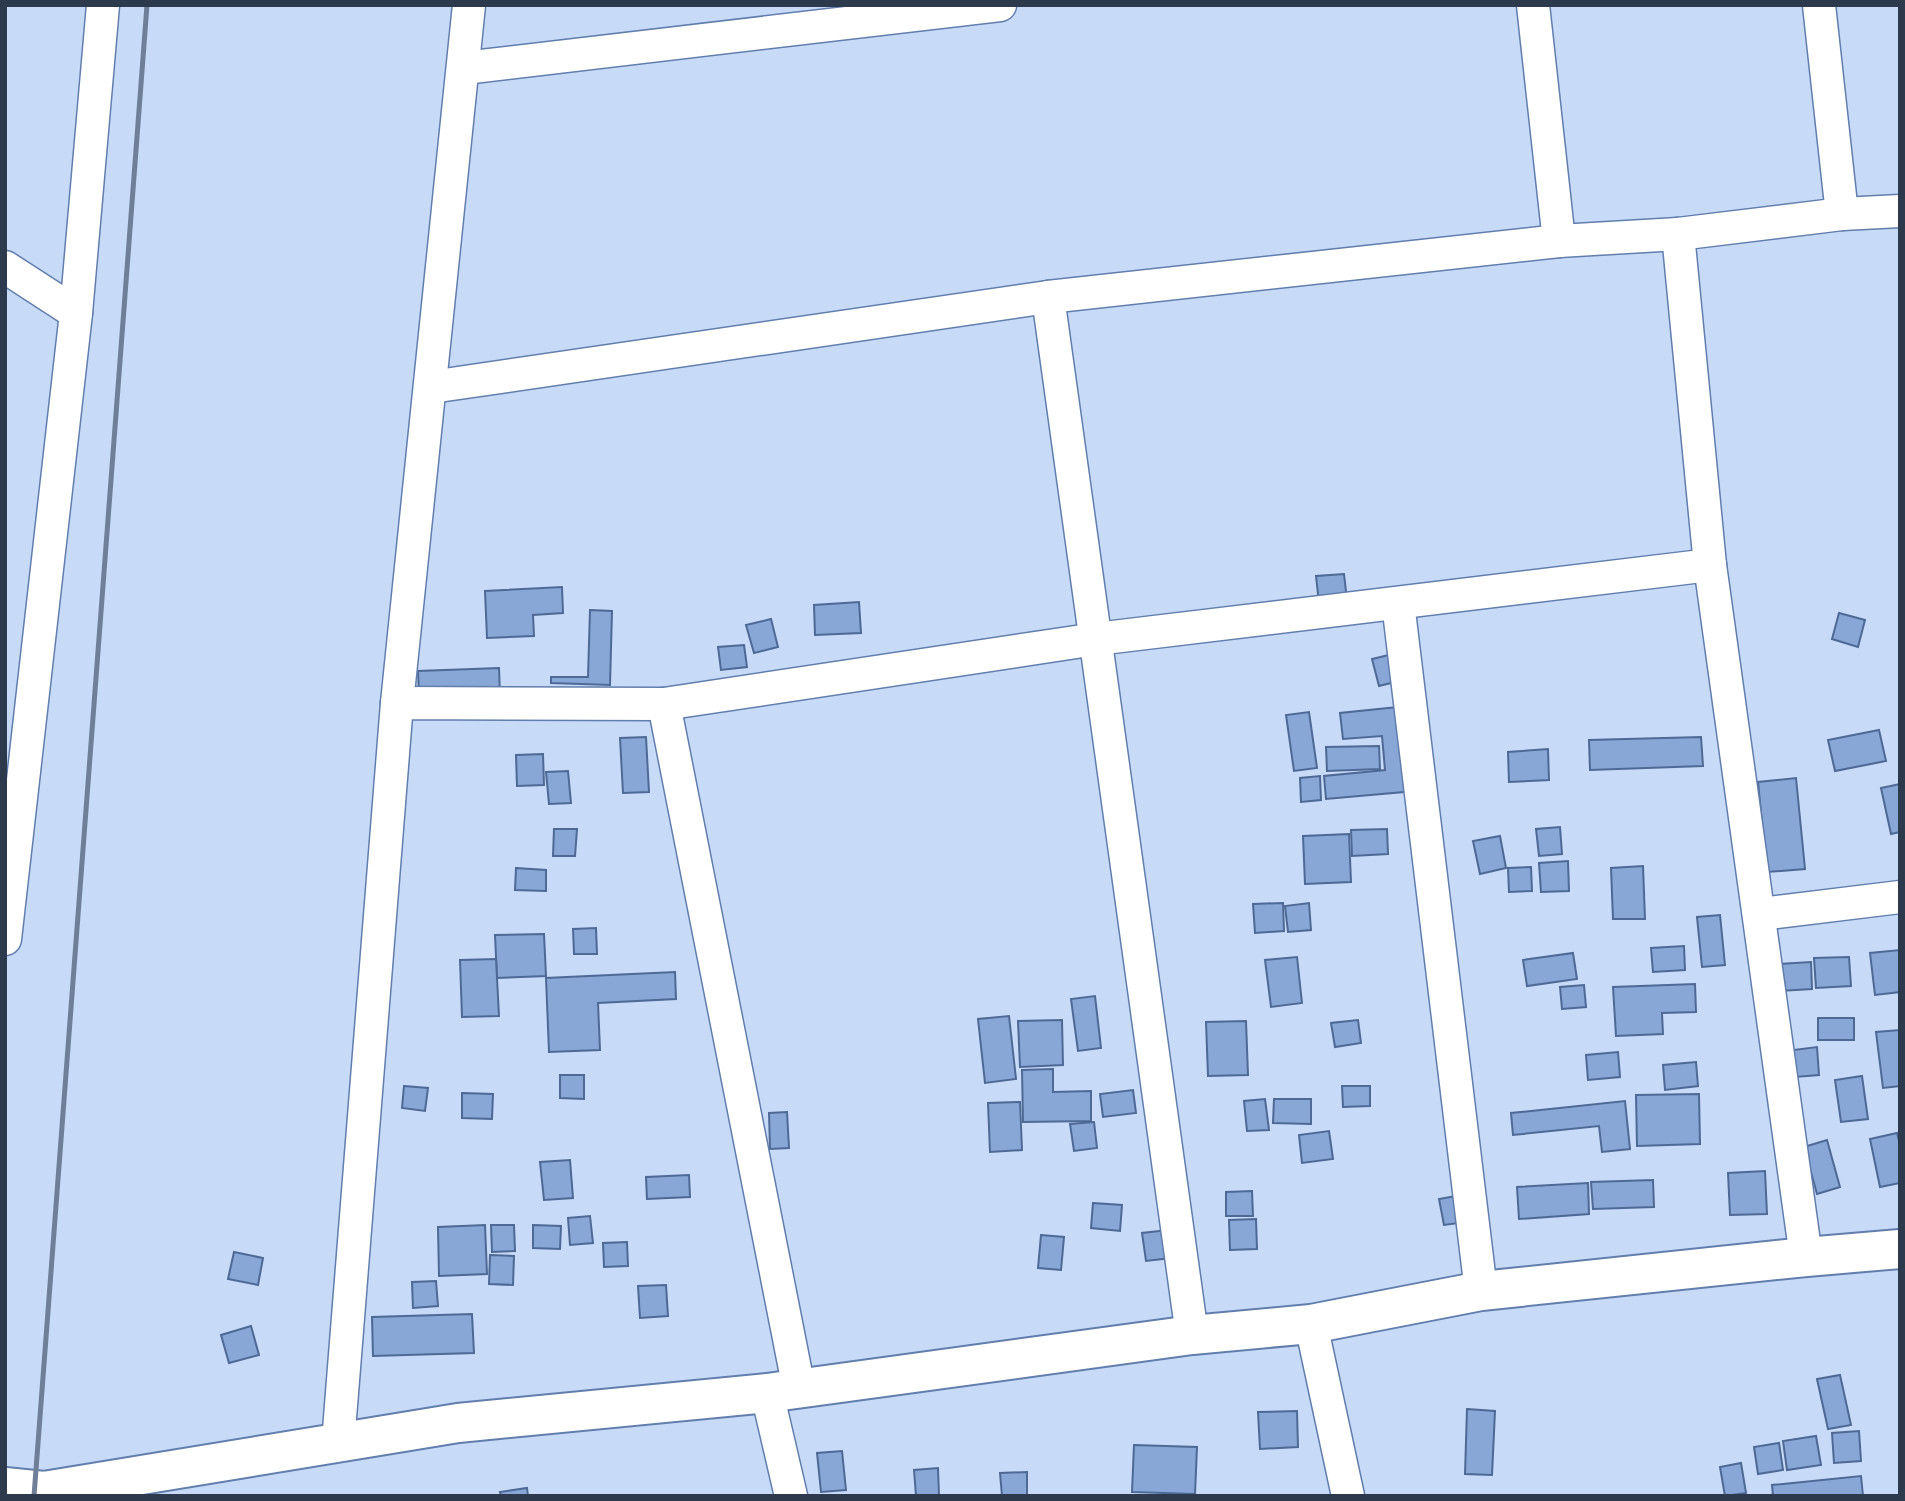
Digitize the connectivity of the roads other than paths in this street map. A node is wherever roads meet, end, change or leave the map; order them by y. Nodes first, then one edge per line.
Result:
1 (103, 5) edge
2 (469, 5) edge
3 (1000, 5) edge
4 (1533, 5) edge
5 (1819, 5) edge
6 (883, 13) edge
7 (464, 68) junction
8 (1900, 211) edge
9 (1842, 214) junction
10 (1678, 234) junction
11 (1559, 241) junction
12 (5, 267) edge
13 (1048, 297) junction
14 (76, 313) junction
15 (431, 387) junction
16 (1710, 565) junction
17 (1398, 603) junction
18 (1096, 639) junction
19 (397, 703) junction
20 (664, 704) junction
21 (1900, 897) edge
22 (1760, 914) junction
23 (5, 939) edge
24 (1900, 1250) edge
25 (1806, 1257) junction
26 (1481, 1291) junction
27 (1311, 1324) junction
28 (1192, 1335) junction
29 (783, 1391) junction
30 (338, 1443) junction
31 (5, 1487) edge
32 (791, 1496) edge
33 (1348, 1496) edge

1 - 14 street
2 - 7 street
3 - 6 street
4 - 11 street
5 - 9 street
6 - 7 street
7 - 15 street
8 - 9 street
9 - 10 street
10 - 11 street
10 - 16 street
11 - 13 street
12 - 14 street
13 - 15 street
13 - 18 street
14 - 23 street
15 - 19 street
16 - 17 street
16 - 22 street
17 - 18 street
17 - 26 street
18 - 20 street
18 - 28 street
19 - 20 street
19 - 30 street
20 - 29 street
21 - 22 street
22 - 25 street
24 - 25 street
25 - 26 street
26 - 27 street
27 - 28 street
27 - 33 street
28 - 29 street
29 - 30 street
29 - 32 street
30 - 31 street

